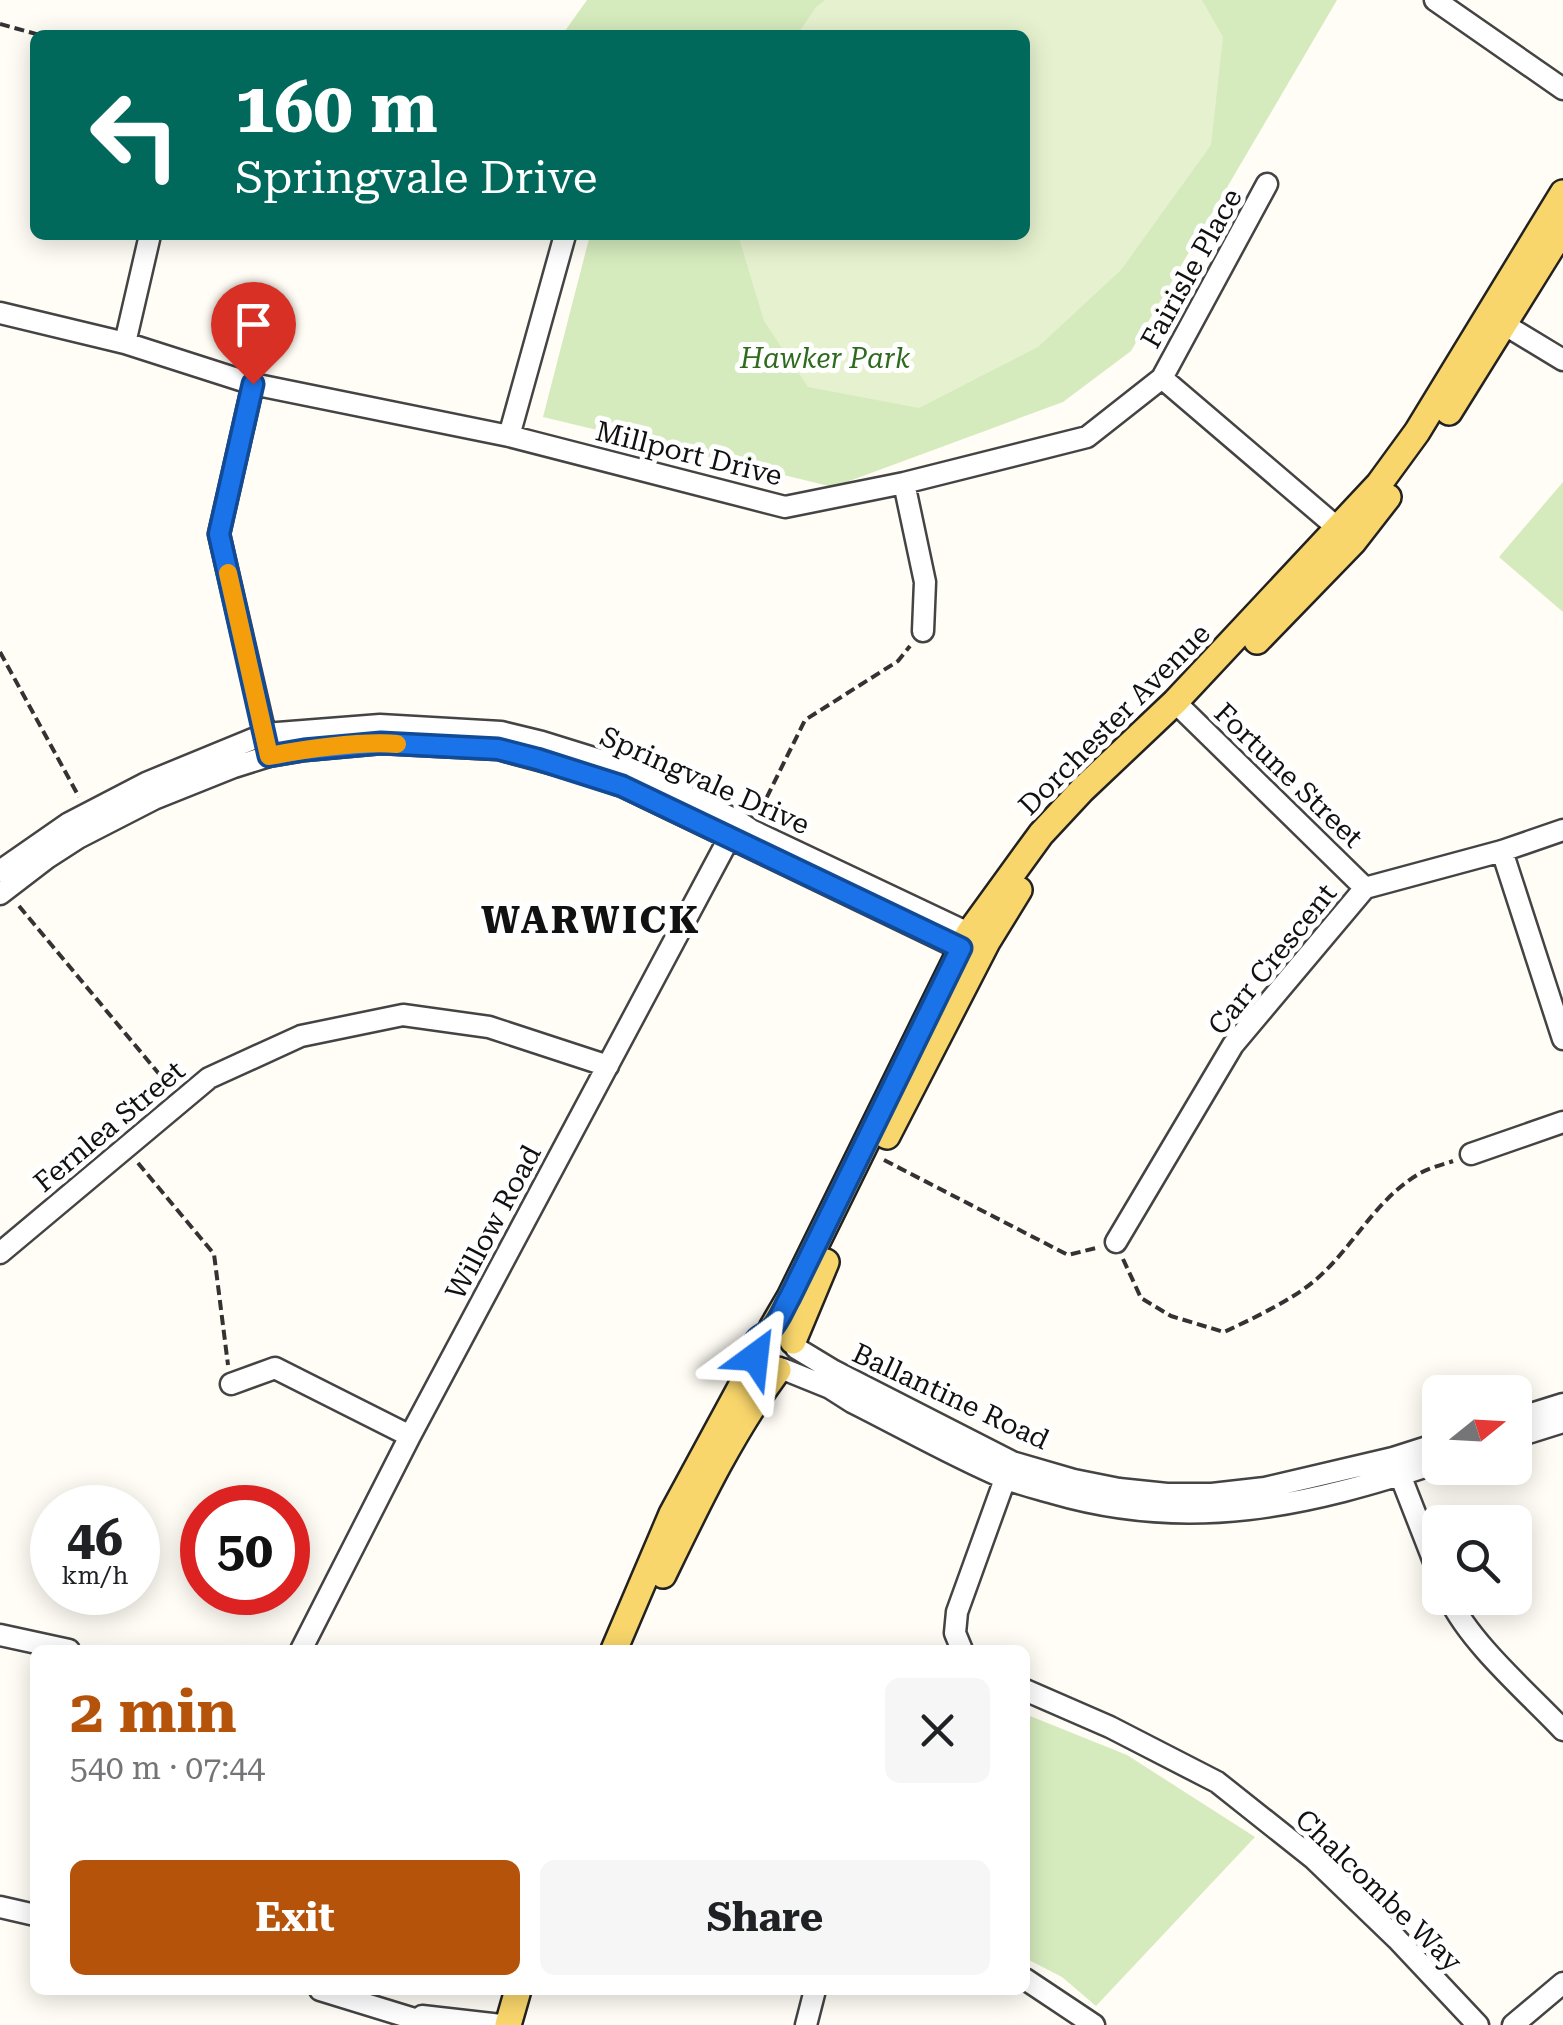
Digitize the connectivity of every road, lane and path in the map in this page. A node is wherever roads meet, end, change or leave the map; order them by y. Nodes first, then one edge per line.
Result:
1 (1434, 0) edge
2 (0, 24) edge
3 (30, 32) edge
4 (1506, 48) junction
5 (1563, 71) edge
6 (1563, 88) edge
7 (1268, 184) dead end
8 (1563, 193) edge
9 (1563, 229) edge
10 (149, 240) edge
11 (564, 240) edge
12 (0, 313) edge
13 (1497, 319) junction
14 (124, 343) junction
15 (1563, 360) edge
16 (1162, 378) junction
17 (253, 384) junction
18 (510, 436) junction
19 (904, 483) junction
20 (1346, 536) junction
21 (922, 631) joint
22 (0, 652) edge
23 (1181, 707) junction
24 (265, 734) junction
25 (269, 756) junction
26 (88, 813) junction
27 (740, 830) junction
28 (1563, 830) edge
29 (1502, 851) junction
30 (2, 884) edge
31 (1365, 888) junction
32 (974, 945) junction
33 (1563, 1040) edge
34 (608, 1066) junction
35 (181, 1101) junction
36 (1563, 1122) edge
37 (126, 1148) junction
38 (1471, 1154) joint
39 (876, 1156) junction
40 (1116, 1242) junction
41 (0, 1253) edge
42 (784, 1351) junction
43 (231, 1384) joint
44 (1563, 1404) edge
45 (1532, 1414) edge
46 (1563, 1422) edge
47 (1532, 1432) edge
48 (410, 1436) junction
49 (1422, 1452) edge
50 (1422, 1464) edge
51 (1396, 1466) junction
52 (1008, 1470) junction
53 (1422, 1532) edge
54 (1457, 1615) edge
55 (0, 1635) edge
56 (46, 1645) edge
57 (304, 1645) edge
58 (616, 1645) edge
59 (633, 1645) edge
60 (960, 1645) edge
61 (1030, 1692) edge
62 (1563, 1730) edge
63 (0, 1907) edge
64 (30, 1914) edge
65 (1030, 1981) edge
66 (1563, 1983) edge
67 (338, 1995) edge
68 (516, 1995) edge
69 (533, 1995) edge
70 (814, 1995) edge
71 (405, 2014) junction
72 (434, 2025) edge
73 (504, 2025) edge
74 (524, 2025) edge
75 (806, 2025) edge
76 (1094, 2025) edge
77 (1478, 2025) edge
78 (1514, 2025) edge

1 - 4 street
2 - 3 path
4 - 5 street
4 - 6 street
7 - 16 street, Fairisle Place
8 - 13 main road, Dorchester Avenue
9 - 13 main road, Dorchester Avenue
10 - 14 street
11 - 18 street
12 - 14 street, Millport Drive
13 - 15 street
13 - 20 main road, Dorchester Avenue
14 - 17 street, Millport Drive
16 - 19 street, Millport Drive
16 - 20 street
17 - 18 street, Millport Drive
17 - 24 street
18 - 19 street, Millport Drive
19 - 21 street
20 - 23 main road, Dorchester Avenue
21 - 27 path
22 - 26 path
23 - 31 street, Fortune Street
23 - 32 main road, Dorchester Avenue
24 - 25 street
24 - 26 street, Springvale Drive
24 - 27 street, Springvale Drive
25 - 27 street, Springvale Drive
25 - 30 street, Springvale Drive
26 - 30 street, Springvale Drive
27 - 32 street, Springvale Drive
27 - 34 street, Willow Road
28 - 29 street, Carr Crescent
29 - 31 street, Carr Crescent
29 - 33 street
30 - 35 path
31 - 40 street, Carr Crescent
32 - 39 main road, Dorchester Avenue
32 - 42 main road, Dorchester Avenue
34 - 35 street, Fernlea Street
34 - 48 street, Willow Road
35 - 37 street, Fernlea Street
36 - 38 street
37 - 41 street, Fernlea Street
37 - 43 path
38 - 40 path
39 - 40 path
39 - 42 main road, Dorchester Avenue
42 - 52 street, Ballantine Road
42 - 58 main road
42 - 59 main road, Dorchester Avenue
43 - 48 street
44 - 45 street
46 - 47 street
48 - 57 street, Willow Road
49 - 51 street, Ballantine Road
50 - 51 street, Ballantine Road
51 - 52 street, Ballantine Road
51 - 53 street
52 - 60 street
54 - 62 street
55 - 56 street
61 - 77 street, Chalcombe Way
63 - 64 street
65 - 76 street
66 - 78 street
67 - 71 street
68 - 73 main road
69 - 74 main road
70 - 75 street
71 - 72 street
71 - 73 street

